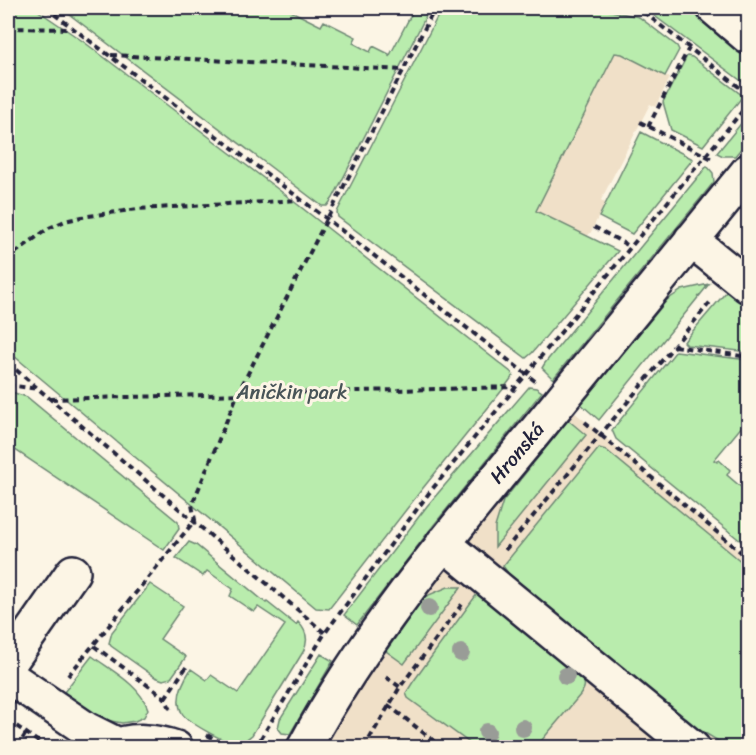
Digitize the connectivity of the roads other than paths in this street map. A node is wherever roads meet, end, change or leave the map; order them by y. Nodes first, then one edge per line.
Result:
1 (714, 8) edge
2 (748, 37) edge
3 (748, 171) edge
4 (692, 240) junction
5 (741, 280) edge
6 (443, 543) junction
7 (72, 572) dead end
8 (8, 665) edge
9 (8, 676) edge
10 (115, 746) edge
11 (176, 747) edge
12 (304, 747) edge
13 (693, 747) edge

1 - 2 street
3 - 4 street, Hronská
4 - 5 street
4 - 6 street, Hronská
6 - 12 street, Hronská
6 - 13 street
7 - 8 street
9 - 10 street
10 - 11 street

